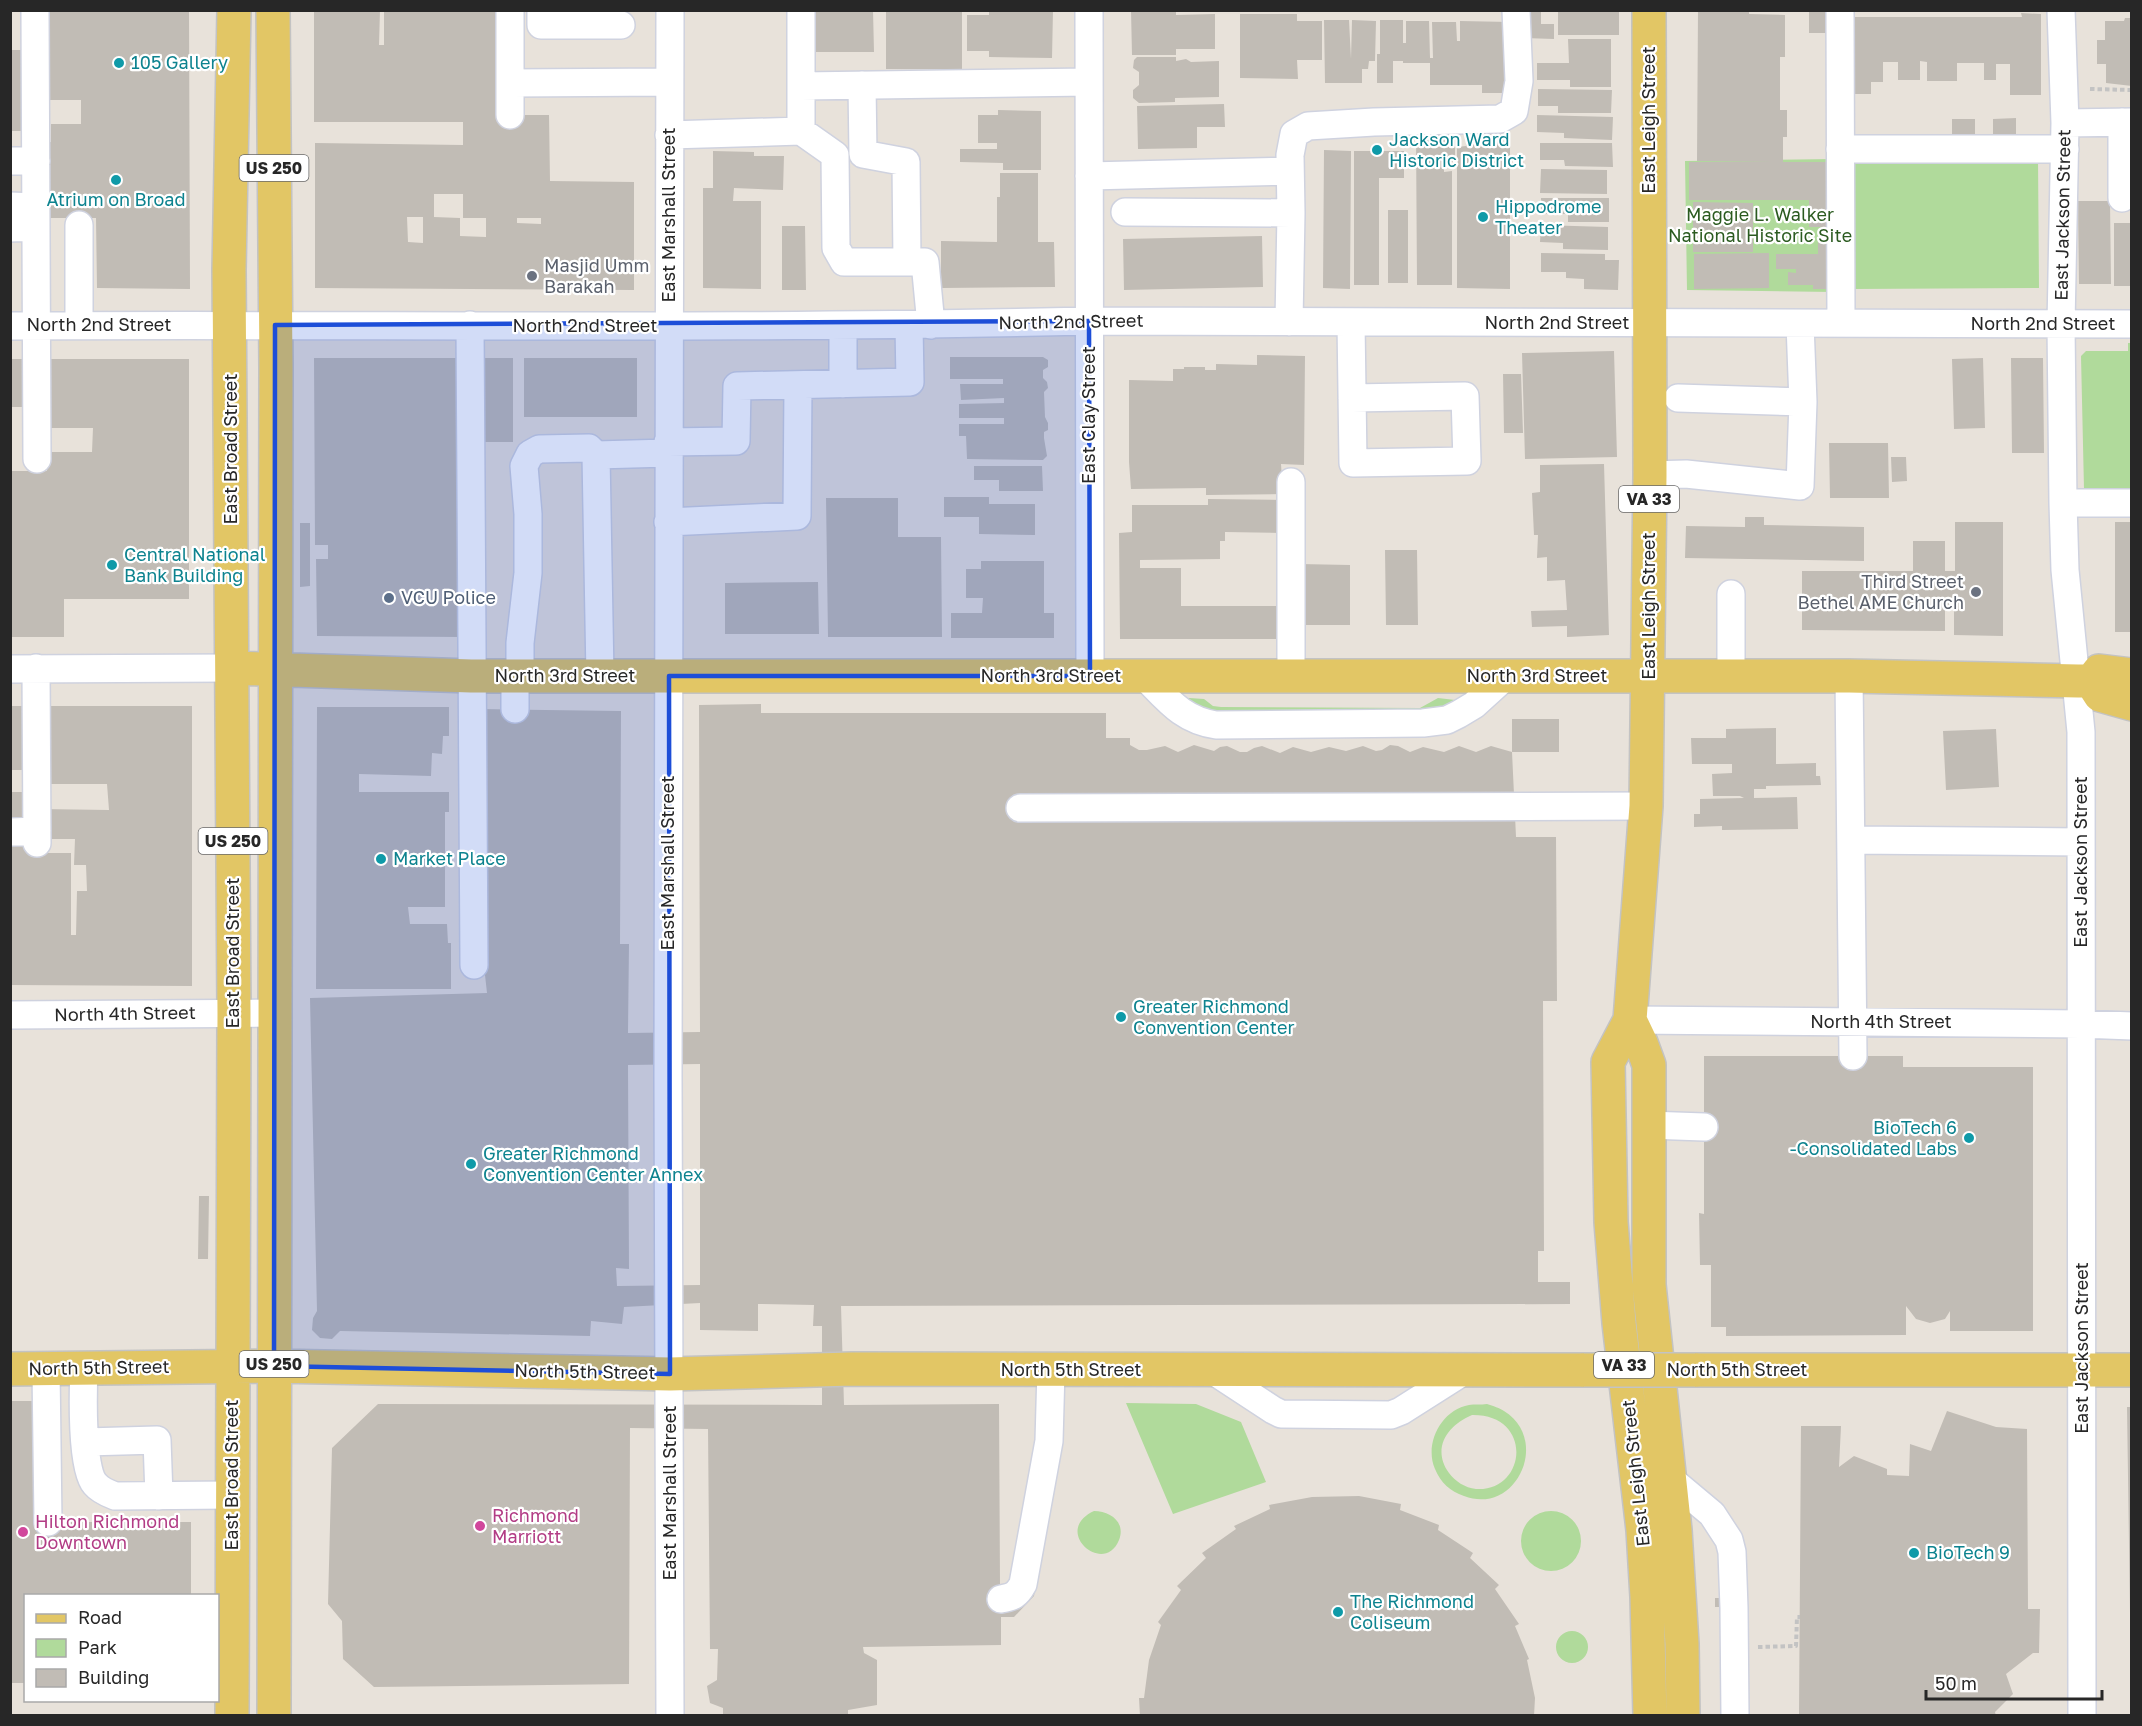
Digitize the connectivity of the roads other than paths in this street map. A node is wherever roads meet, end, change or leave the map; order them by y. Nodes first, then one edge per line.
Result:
1 (35, 10) edge
2 (234, 10) edge
3 (273, 10) edge
4 (510, 10) edge
5 (541, 10) edge
6 (670, 10) edge
7 (801, 10) edge
8 (1089, 10) edge
9 (1516, 10) edge
10 (1649, 10) edge
11 (1840, 10) edge
12 (2061, 10) edge
13 (621, 25) dead end
14 (23, 38) edge
15 (669, 82) junction
16 (1089, 82) junction
17 (511, 83) junction
18 (862, 85) junction
19 (801, 86) junction
20 (510, 115) dead end
21 (2127, 122) edge
22 (801, 131) junction
23 (669, 135) junction
24 (2065, 136) junction
25 (1840, 148) junction
26 (863, 154) junction
27 (835, 155) junction
28 (23, 161) edge
29 (1290, 171) junction
30 (1089, 176) junction
31 (2122, 198) dead end
32 (1125, 212) dead end
33 (1291, 213) junction
34 (23, 217) edge
35 (79, 225) dead end
36 (907, 262) junction
37 (1089, 321) junction
38 (1289, 322) junction
39 (1351, 322) junction
40 (1649, 323) junction
41 (1841, 323) junction
42 (1800, 324) junction
43 (2132, 324) edge
44 (230, 325) junction
45 (275, 325) junction
46 (920, 325) junction
47 (2061, 325) junction
48 (23, 326) edge
49 (80, 326) junction
50 (470, 326) junction
51 (669, 326) junction
52 (843, 326) junction
53 (843, 384) junction
54 (798, 385) junction
55 (1352, 398) junction
56 (1678, 398) dead end
57 (1803, 402) junction
58 (668, 447) junction
59 (596, 455) junction
60 (37, 459) dead end
61 (1650, 475) junction
62 (1291, 482) dead end
63 (2063, 503) junction
64 (2132, 503) edge
65 (668, 522) junction
66 (1731, 594) dead end
67 (232, 668) junction
68 (23, 669) edge
69 (275, 669) junction
70 (1291, 675) junction
71 (2132, 675) edge
72 (501, 676) junction
73 (600, 676) junction
74 (669, 676) junction
75 (1090, 676) junction
76 (1144, 676) junction
77 (1506, 676) junction
78 (1649, 676) junction
79 (1731, 676) junction
80 (1850, 676) junction
81 (2084, 681) junction
82 (2132, 705) edge
83 (507, 709) dead end
84 (1646, 807) junction
85 (1020, 808) dead end
86 (10, 832) edge
87 (1851, 840) junction
88 (2081, 842) junction
89 (474, 965) dead end
90 (234, 1013) junction
91 (275, 1013) junction
92 (10, 1015) edge
93 (1630, 1020) junction
94 (1852, 1023) junction
95 (2081, 1024) junction
96 (2132, 1026) edge
97 (1853, 1056) dead end
98 (1648, 1125) junction
99 (1704, 1127) dead end
100 (233, 1366) junction
101 (274, 1366) junction
102 (10, 1369) edge
103 (46, 1369) junction
104 (84, 1369) junction
105 (1051, 1370) junction
106 (1212, 1370) junction
107 (2082, 1370) junction
108 (2132, 1370) edge
109 (1464, 1371) junction
110 (670, 1374) junction
111 (86, 1442) junction
112 (1669, 1478) junction
113 (231, 1495) junction
114 (159, 1496) junction
115 (48, 1522) dead end
116 (1001, 1599) dead end
117 (232, 1716) edge
118 (274, 1716) edge
119 (670, 1716) edge
120 (1650, 1716) edge
121 (1683, 1716) edge
122 (1735, 1716) edge
123 (2082, 1716) edge

1 - 14 street
2 - 44 main road, East Broad Street / US 250
3 - 45 main road, US 250
4 - 17 street
5 - 13 street
6 - 15 street, East Marshall Street
7 - 19 street
8 - 16 street, East Clay Street
9 - 29 street
10 - 40 main road, East Leigh Street / VA 33
11 - 25 street
12 - 24 street, East Jackson Street
14 - 28 street
15 - 17 street
15 - 23 street, East Marshall Street
16 - 18 street
16 - 30 street, East Clay Street
17 - 20 street
18 - 19 street
18 - 26 street
19 - 22 street
21 - 24 street
21 - 31 street
22 - 23 street
22 - 27 street
23 - 51 street, East Marshall Street
24 - 25 street
24 - 47 street, East Jackson Street
25 - 41 street
26 - 27 street
26 - 36 street
27 - 36 street
28 - 34 street
29 - 30 street
29 - 33 street
30 - 37 street, East Clay Street
32 - 33 street
33 - 38 street
34 - 48 street
35 - 49 street
36 - 46 street
37 - 38 street, North 2nd Street
37 - 46 street, North 2nd Street
37 - 75 street, East Clay Street
38 - 39 street, North 2nd Street
39 - 40 street, North 2nd Street
39 - 55 street
40 - 42 street, North 2nd Street
40 - 61 main road, East Leigh Street / VA 33
41 - 42 street, North 2nd Street
41 - 47 street, North 2nd Street
42 - 57 street
43 - 47 street, North 2nd Street
44 - 45 street, North 2nd Street
44 - 49 street, North 2nd Street
44 - 67 main road, East Broad Street / US 250
45 - 50 street, North 2nd Street
45 - 69 main road, US 250
46 - 52 street, North 2nd Street
46 - 53 street
47 - 63 street, East Jackson Street
48 - 49 street, North 2nd Street
48 - 60 street
50 - 51 street, North 2nd Street
50 - 72 street
51 - 52 street, North 2nd Street
51 - 58 street, East Marshall Street
52 - 53 street
53 - 54 street
54 - 58 street
54 - 65 street
55 - 55 street
56 - 57 street
57 - 61 street
58 - 59 street
58 - 65 street, East Marshall Street
59 - 72 street
59 - 73 street
61 - 78 main road, East Leigh Street / VA 33
62 - 70 street
63 - 64 street
63 - 81 street, East Jackson Street
65 - 74 street, East Marshall Street
66 - 79 street
67 - 68 street, North 3rd Street
67 - 69 main road, North 3rd Street
67 - 90 main road, East Broad Street / US 250
68 - 86 street
69 - 72 main road, North 3rd Street
69 - 91 main road, US 250
70 - 76 main road, North 3rd Street
70 - 77 main road, North 3rd Street
71 - 81 main road, North 3rd Street
72 - 73 main road, North 3rd Street
72 - 83 street
72 - 89 street
73 - 74 main road, North 3rd Street
74 - 75 main road, North 3rd Street
74 - 110 street, East Marshall Street
75 - 76 main road, North 3rd Street
76 - 77 street
77 - 78 main road, North 3rd Street
78 - 79 main road, North 3rd Street
78 - 84 main road, East Leigh Street / VA 33
79 - 80 main road, North 3rd Street
80 - 81 main road, North 3rd Street
80 - 87 street
81 - 82 main road
81 - 88 street, East Jackson Street
84 - 85 street
84 - 93 main road, East Leigh Street / VA 33
87 - 88 street
87 - 94 street
88 - 95 street, East Jackson Street
90 - 91 street, North 4th Street
90 - 92 street, North 4th Street
90 - 100 main road, East Broad Street / US 250
91 - 101 main road, US 250
93 - 94 street, North 4th Street
93 - 98 main road, East Leigh Street / VA 33
93 - 120 main road, East Leigh Street / VA 33
94 - 95 street, North 4th Street
94 - 97 street
95 - 96 street, North 4th Street
95 - 107 street, East Jackson Street
98 - 99 street
98 - 112 main road, East Leigh Street / VA 33
100 - 101 main road, North 5th Street
100 - 104 main road, North 5th Street
100 - 113 main road, East Broad Street / US 250
101 - 110 main road, North 5th Street
101 - 118 main road, US 250
102 - 103 main road, North 5th Street
103 - 104 main road, North 5th Street
103 - 115 street
104 - 111 street
105 - 106 main road, North 5th Street
105 - 110 main road, North 5th Street
105 - 116 street
106 - 109 main road, North 5th Street
106 - 109 street
107 - 108 main road, North 5th Street
107 - 109 main road, North 5th Street, bridge
107 - 123 street, East Jackson Street
110 - 119 street, East Marshall Street
111 - 114 street
111 - 114 street
112 - 121 main road, East Leigh Street / VA 33
112 - 122 street
113 - 114 street
113 - 117 main road, East Broad Street / US 250

